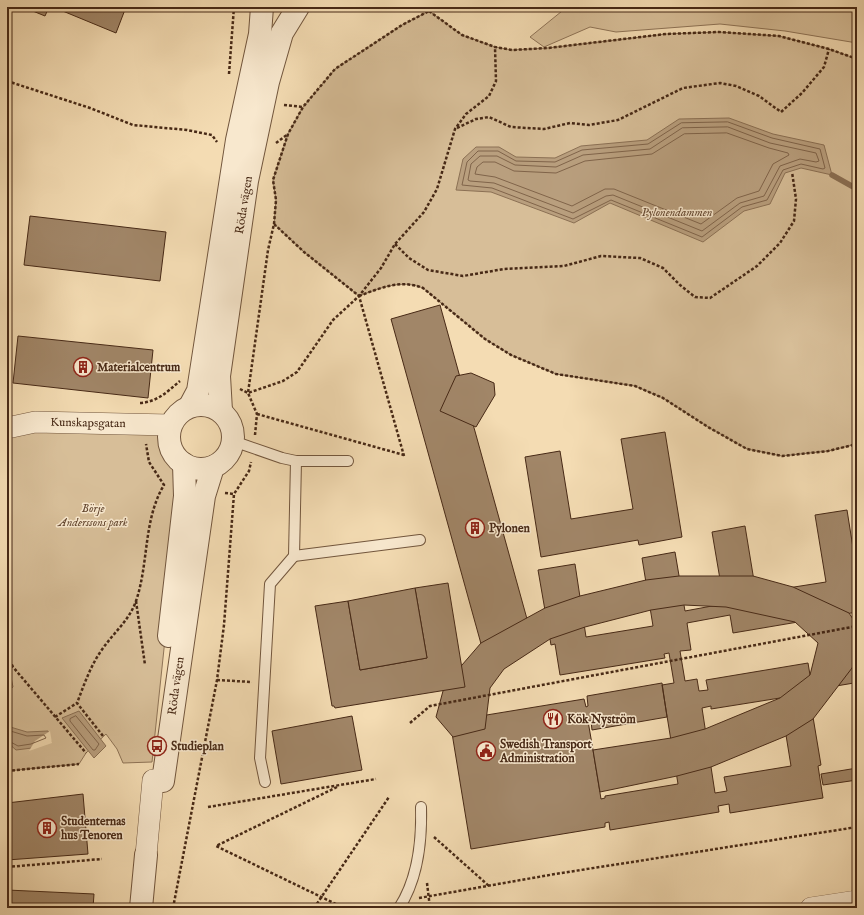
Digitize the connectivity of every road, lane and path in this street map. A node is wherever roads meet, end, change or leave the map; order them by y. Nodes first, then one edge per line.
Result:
1 (262, 7) edge
2 (298, 7) edge
3 (430, 7) edge
4 (459, 7) edge
5 (429, 11) junction
6 (495, 47) junction
7 (829, 49) junction
8 (857, 60) edge
9 (7, 81) edge
10 (284, 105) dead end
11 (303, 106) junction
12 (455, 129) junction
13 (222, 147) dead end
14 (792, 172) dead end
15 (274, 224) junction
16 (395, 244) junction
17 (359, 296) junction
18 (248, 393) junction
19 (190, 406) junction
20 (221, 411) junction
21 (257, 414) junction
22 (148, 424) junction
23 (170, 425) junction
24 (7, 428) edge
25 (233, 441) junction
26 (857, 444) edge
27 (254, 447) junction
28 (296, 461) junction
29 (348, 461) dead end
30 (184, 464) junction
31 (213, 466) junction
32 (420, 540) dead end
33 (294, 556) junction
34 (136, 601) junction
35 (857, 626) edge
36 (7, 656) edge
37 (7, 663) edge
38 (145, 666) dead end
39 (13, 667) junction
40 (217, 680) junction
41 (264, 682) junction
42 (77, 703) junction
43 (54, 717) junction
44 (410, 723) dead end
45 (103, 736) dead end
46 (86, 752) dead end
47 (79, 764) dead end
48 (7, 771) edge
49 (376, 779) dead end
50 (158, 781) junction
51 (265, 782) dead end
52 (337, 787) junction
53 (389, 797) dead end
54 (208, 807) dead end
55 (421, 807) dead end
56 (422, 826) junction
57 (857, 827) edge
58 (150, 855) junction
59 (102, 859) dead end
60 (7, 867) edge
61 (489, 886) junction
62 (322, 897) junction
63 (857, 901) edge
64 (401, 904) edge
65 (141, 908) edge
66 (149, 908) edge
67 (173, 908) edge
68 (314, 908) edge
69 (344, 908) edge
70 (811, 908) edge

1 - 19 street, Röda vägen
2 - 20 street, Röda vägen
3 - 5 path
4 - 5 path
5 - 6 path
5 - 11 path
6 - 7 path
6 - 12 path
7 - 8 path
7 - 12 path
9 - 13 path
10 - 11 path
11 - 15 path
12 - 16 path
14 - 16 path
15 - 17 path
15 - 18 path
16 - 17 path
17 - 18 path
17 - 21 path
17 - 26 path
18 - 21 path
19 - 20 street
19 - 23 street
20 - 25 street
21 - 27 path
22 - 23 street, Kunskapsgatan
22 - 24 street, Kunskapsgatan
22 - 34 path
23 - 30 street
25 - 27 lane
25 - 31 street
27 - 28 lane
27 - 40 path
28 - 29 lane
28 - 33 lane
30 - 31 street
30 - 50 street, Röda vägen
31 - 50 street, Röda vägen
32 - 33 lane
33 - 41 lane
34 - 38 path
34 - 42 path
35 - 44 path
36 - 39 path
37 - 39 path
39 - 43 path
40 - 41 path
40 - 67 path
41 - 51 lane
42 - 43 path
42 - 45 path
43 - 46 path
47 - 48 path
49 - 52 path
50 - 58 street, Röda vägen
52 - 54 path
52 - 62 path
53 - 62 path
55 - 56 lane
56 - 61 path
56 - 64 lane
57 - 61 path
58 - 65 street, Röda vägen
58 - 66 street, Röda vägen
59 - 60 path
61 - 64 path
62 - 68 path
62 - 69 path
63 - 70 street

